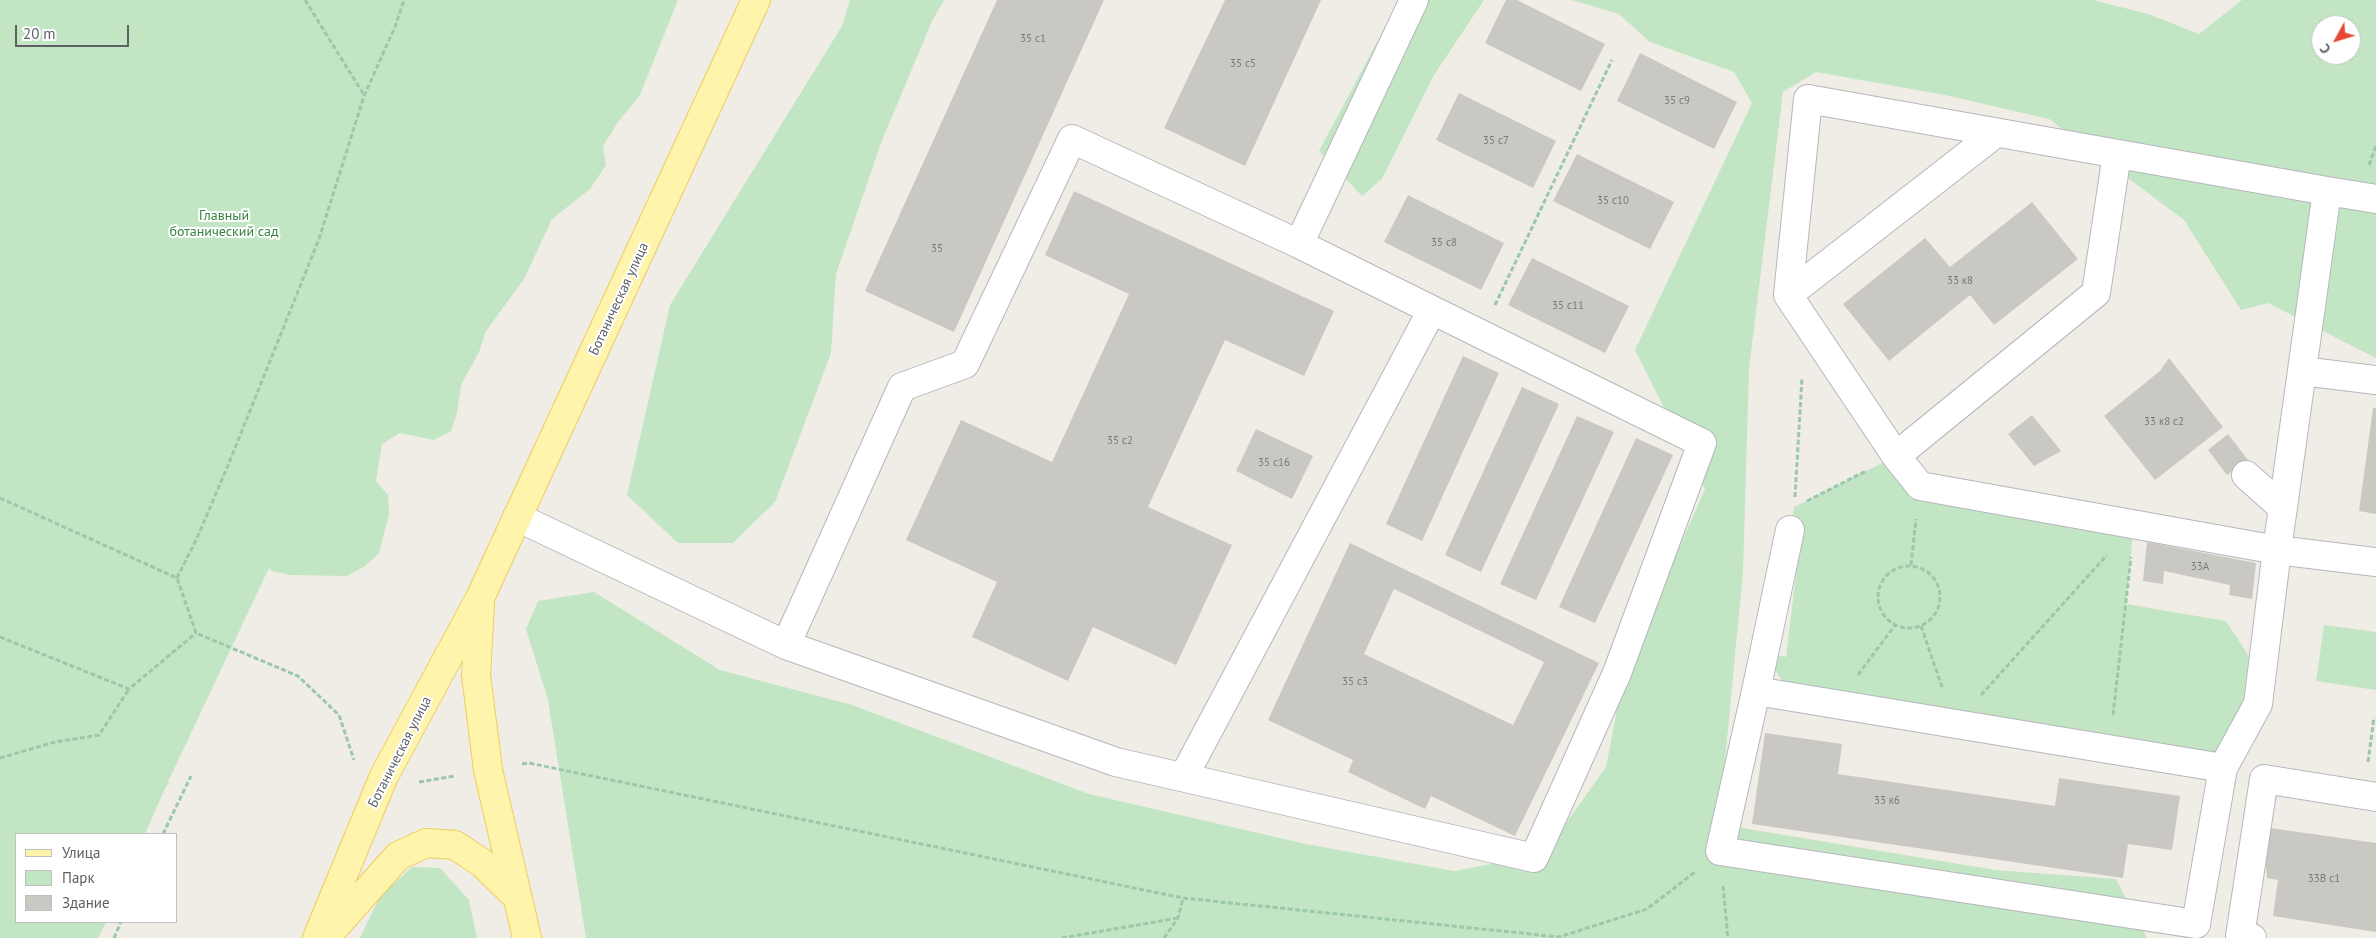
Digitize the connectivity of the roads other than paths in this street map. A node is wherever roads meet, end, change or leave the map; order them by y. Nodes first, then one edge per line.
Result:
1 (756, 0) edge
2 (1414, 0) edge
3 (1996, 133) junction
4 (2117, 154) junction
5 (2327, 191) junction
6 (2376, 199) edge
7 (1299, 244) junction
8 (1788, 295) junction
9 (1432, 310) junction
10 (2302, 371) junction
11 (2376, 380) edge
12 (1896, 456) junction
13 (2246, 475) dead end
14 (2283, 508) junction
15 (517, 517) junction
16 (1792, 519) road end
17 (2277, 550) junction
18 (2376, 562) edge
19 (480, 598) junction
20 (786, 645) junction
21 (1756, 690) junction
22 (2223, 768) junction
23 (1184, 776) junction
24 (2369, 796) edge
25 (518, 898) junction
26 (317, 938) edge
27 (326, 938) edge
28 (527, 938) edge
29 (2252, 938) edge

1 - 15 main road, Ботаническая улица
2 - 7 lane
3 - 4 lane
3 - 8 lane
3 - 8 lane
4 - 5 lane
4 - 12 lane
5 - 6 lane
5 - 10 lane
7 - 9 lane
7 - 20 lane
8 - 12 lane
9 - 23 lane
9 - 23 lane
10 - 11 lane
10 - 14 lane
12 - 17 lane
13 - 14 lane
14 - 17 lane
15 - 19 main road, Ботаническая улица
15 - 20 lane
16 - 21 lane
17 - 18 lane
17 - 22 lane
19 - 25 main road, Ботаническая улица
19 - 26 main road, Ботаническая улица
20 - 23 lane
21 - 22 lane
21 - 22 lane
24 - 29 lane
25 - 27 main road
25 - 28 main road, Ботаническая улица

